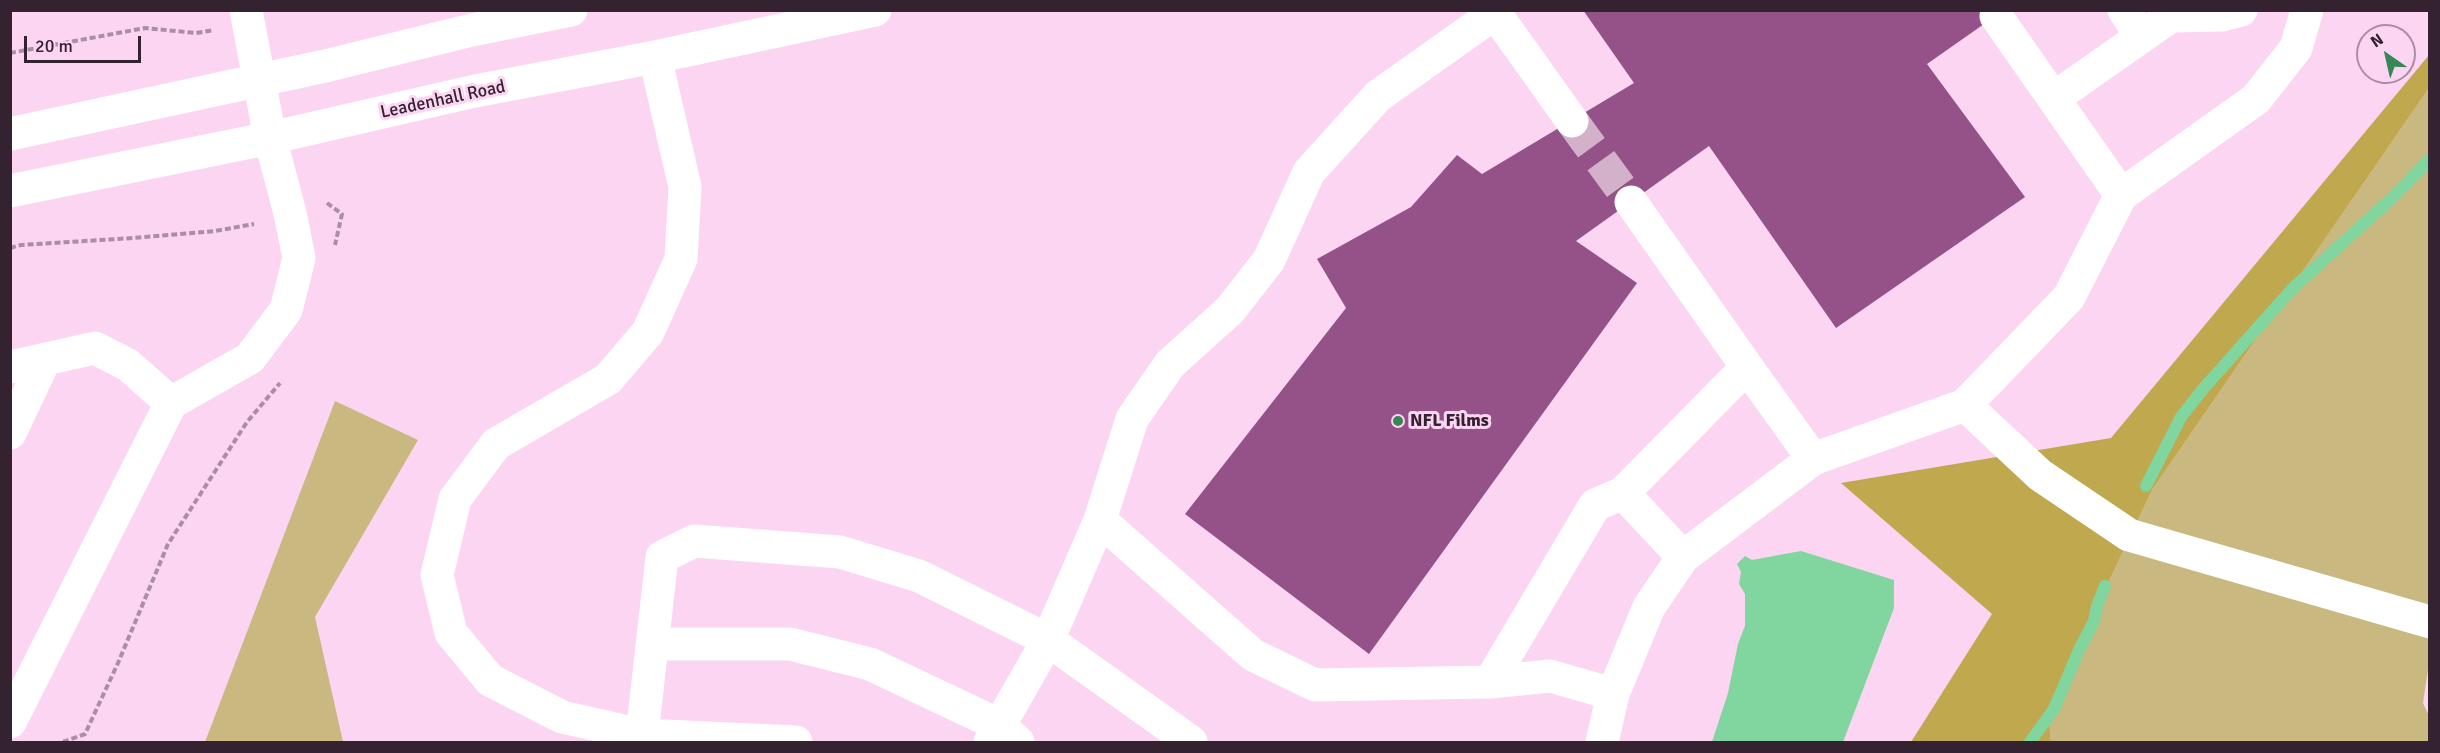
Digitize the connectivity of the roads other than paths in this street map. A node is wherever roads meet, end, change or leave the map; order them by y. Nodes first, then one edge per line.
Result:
1 (570, 10) edge
2 (875, 10) edge
3 (2241, 10) edge
4 (2307, 10) edge
5 (1494, 12) edge
6 (1996, 16) dead end
7 (247, 17) edge
8 (2133, 23) edge
9 (655, 57) junction
10 (259, 79) junction
11 (2054, 98) junction
12 (1572, 121) tunnel mouth
13 (10, 134) edge
14 (270, 138) junction
15 (10, 191) edge
16 (2121, 195) junction
17 (1631, 202) tunnel mouth
18 (45, 359) junction
19 (10, 367) edge
20 (1747, 367) junction
21 (171, 403) junction
22 (1965, 405) junction
23 (10, 433) edge
24 (1814, 459) junction
25 (1623, 493) junction
26 (1100, 520) junction
27 (1683, 557) junction
28 (2430, 622) edge
29 (1048, 640) junction
30 (653, 644) junction
31 (1490, 682) junction
32 (1613, 694) junction
33 (10, 722) edge
34 (642, 735) junction
35 (1003, 737) edge
36 (796, 742) edge
37 (1191, 742) edge
38 (1602, 742) edge

1 - 10 street
2 - 9 street, Leadenhall Road
3 - 8 street
4 - 16 street
5 - 12 street
5 - 26 street
6 - 11 street
7 - 10 street
8 - 11 street
9 - 14 street, Leadenhall Road
9 - 34 street
10 - 13 street
10 - 14 street
11 - 16 street
14 - 15 street, Leadenhall Road
14 - 21 street
16 - 22 street
17 - 20 street
18 - 19 street
18 - 21 street
18 - 23 street
20 - 24 street
20 - 25 street
21 - 33 street
22 - 24 street
22 - 28 street
24 - 27 street
25 - 27 street
25 - 31 street
26 - 29 street
26 - 31 street
27 - 32 street
29 - 30 street
29 - 35 street
29 - 37 street
30 - 34 street
30 - 35 street
31 - 32 street
32 - 38 street
34 - 36 street

